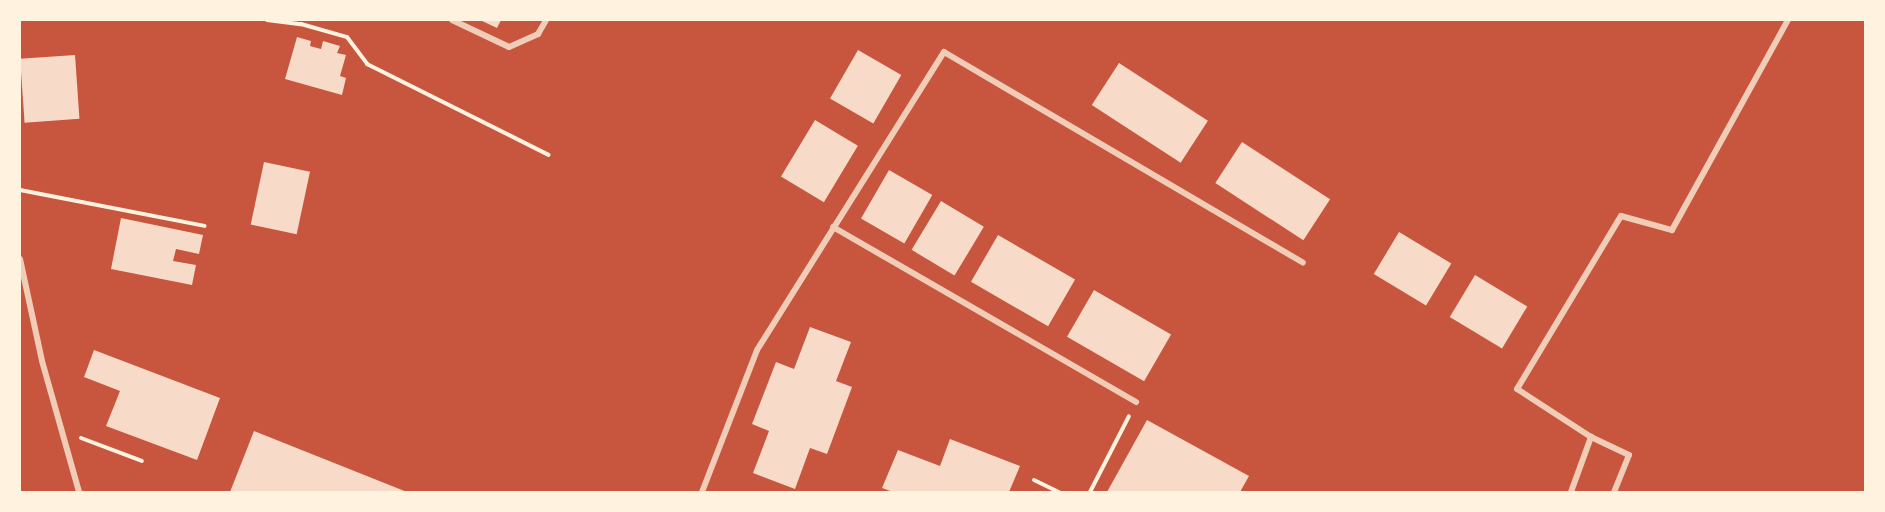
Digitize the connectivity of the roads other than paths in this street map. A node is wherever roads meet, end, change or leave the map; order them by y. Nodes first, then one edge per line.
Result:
1 (452, 20) edge
2 (546, 20) edge
3 (1788, 20) edge
4 (833, 227) junction
5 (20, 259) edge
6 (1303, 263) dead end
7 (1136, 402) road end
8 (1591, 437) junction
9 (79, 492) edge
10 (702, 492) edge
11 (1571, 492) edge
12 (1614, 492) edge

1 - 2 street
3 - 8 street
4 - 6 street
4 - 7 street
4 - 10 street
5 - 9 street
8 - 11 street
8 - 12 street

